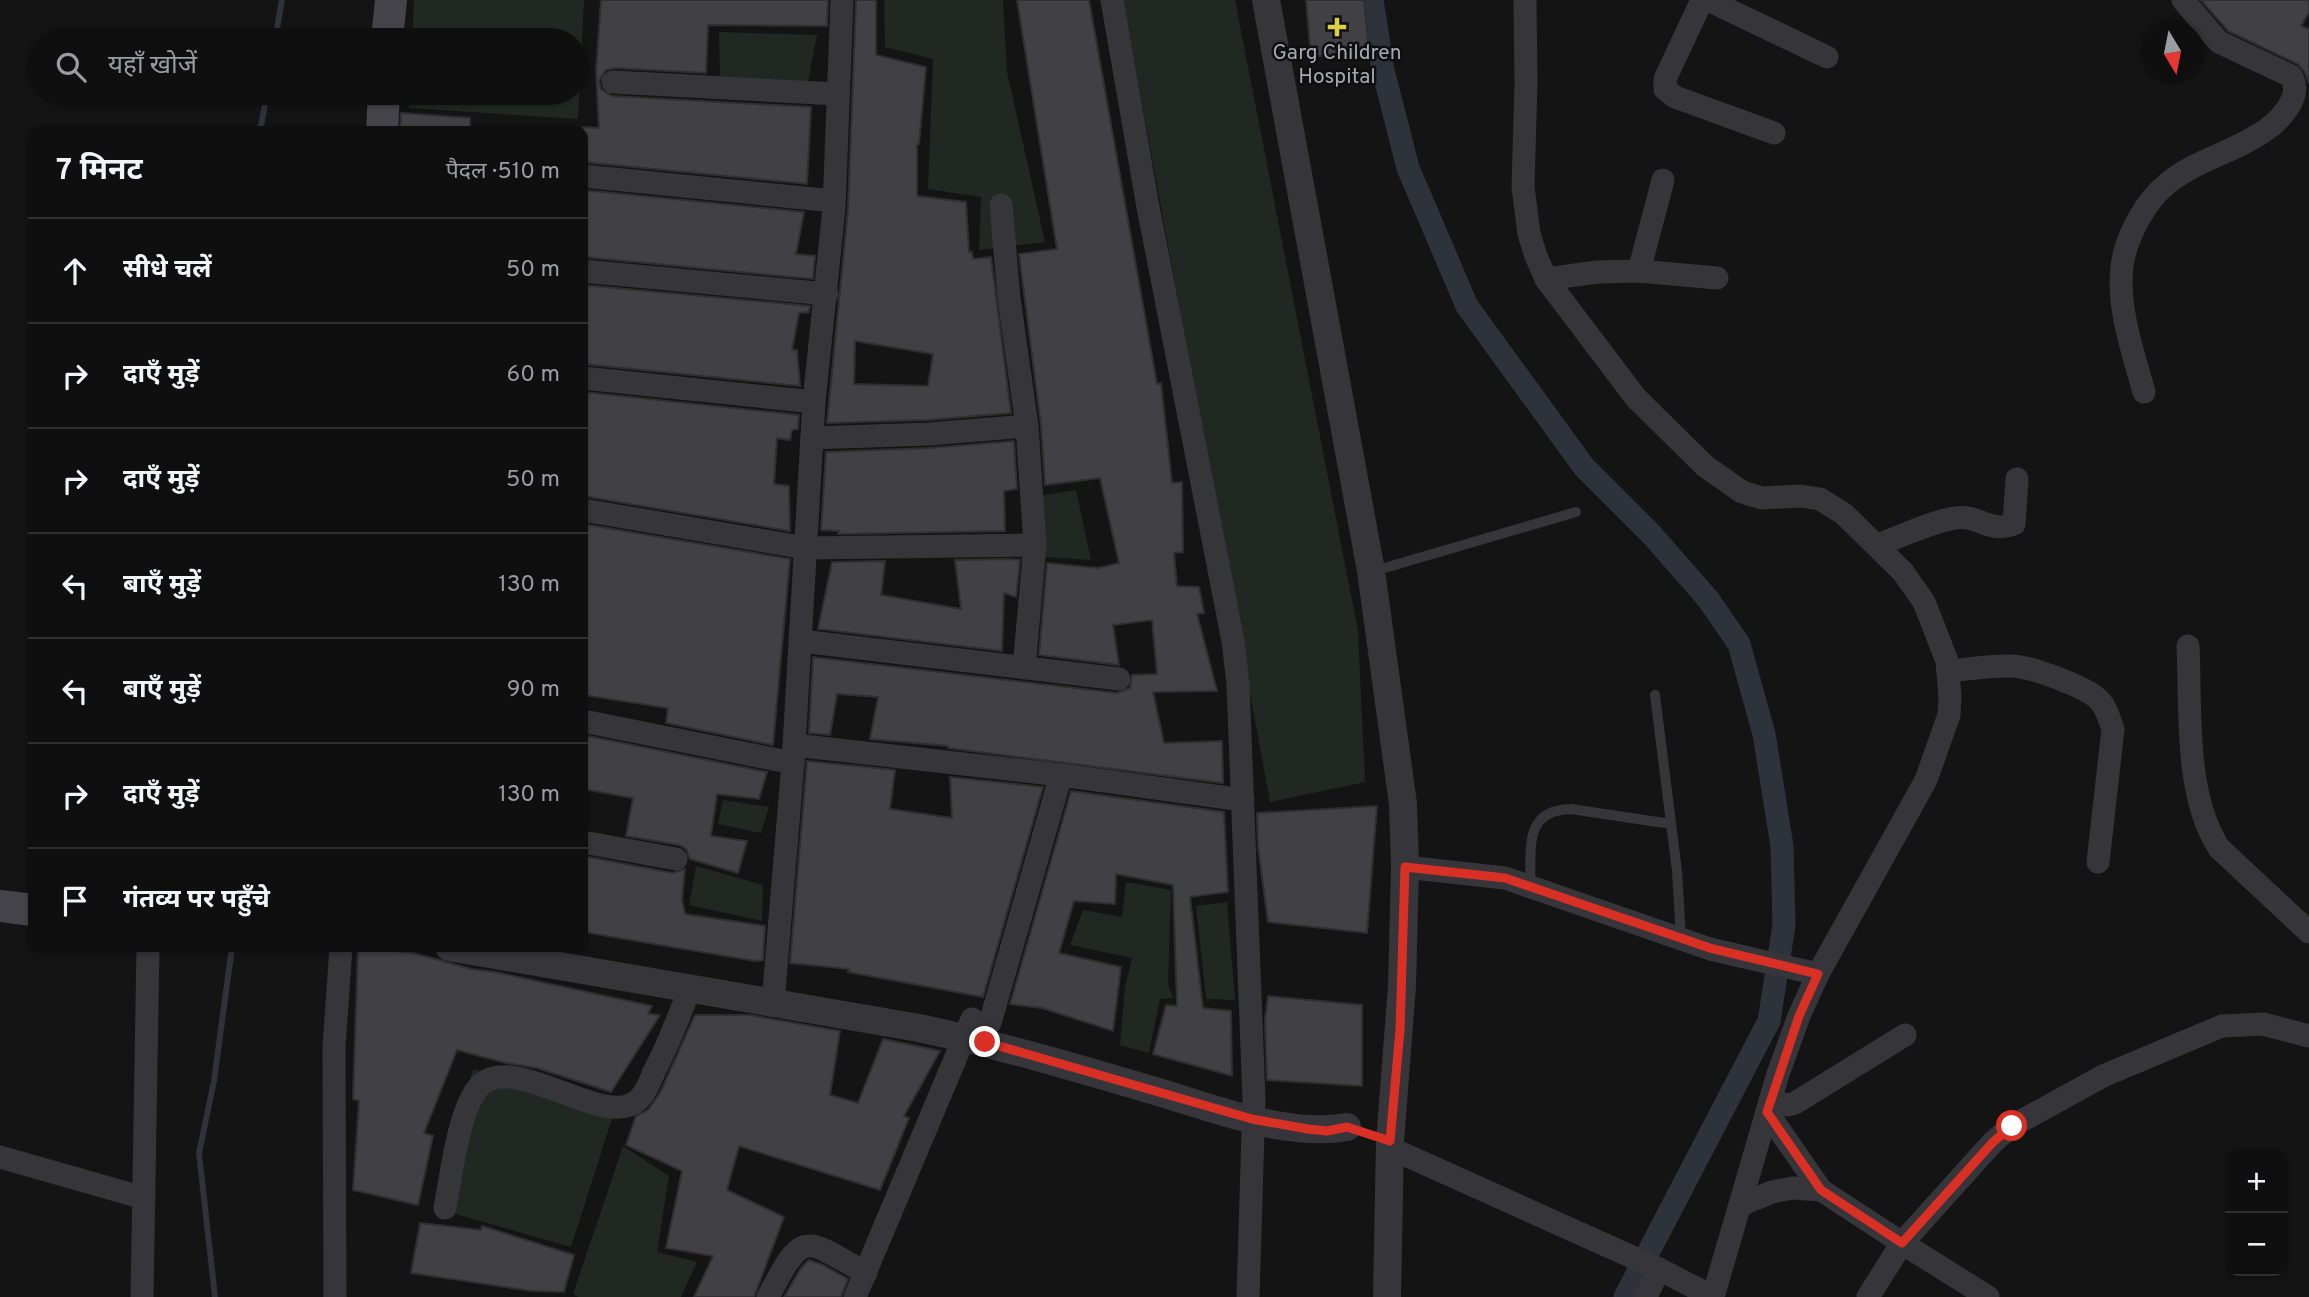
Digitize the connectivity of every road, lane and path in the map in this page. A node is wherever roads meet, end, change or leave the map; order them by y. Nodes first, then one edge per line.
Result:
1 (391, 0) edge
2 (842, 0) edge
3 (1112, 0) edge
4 (1266, 0) edge
5 (1525, 0) edge
6 (1702, 0) edge
7 (1708, 0) edge
8 (2183, 0) edge
9 (388, 28) edge
10 (1827, 57) dead end
11 (2300, 76) edge
12 (613, 82) dead end
13 (837, 94) junction
14 (383, 105) edge
15 (382, 126) edge
16 (1774, 133) dead end
17 (588, 176) edge
18 (1663, 180) dead end
19 (834, 201) junction
20 (1001, 205) dead end
21 (588, 271) edge
22 (1639, 271) junction
23 (1717, 278) dead end
24 (1546, 279) junction
25 (827, 294) junction
26 (588, 379) edge
27 (2144, 392) dead end
28 (814, 402) junction
29 (1027, 426) junction
30 (812, 438) junction
31 (2017, 479) dead end
32 (588, 511) edge
33 (1576, 512) dead end
34 (1035, 545) junction
35 (1877, 545) junction
36 (806, 548) junction
37 (1371, 572) junction
38 (801, 641) junction
39 (2188, 646) dead end
40 (1024, 668) junction
41 (1948, 671) junction
42 (1119, 679) dead end
43 (1655, 695) dead end
44 (588, 722) edge
45 (793, 754) junction
46 (1061, 775) junction
47 (1243, 800) junction
48 (1671, 824) junction
49 (588, 843) edge
50 (676, 859) dead end
51 (2098, 862) dead end
52 (1405, 867) junction
53 (0, 884) edge
54 (28, 887) edge
55 (1530, 887) junction
56 (0, 906) edge
57 (28, 909) edge
58 (2309, 932) edge
59 (1681, 938) junction
60 (148, 952) edge
61 (341, 952) edge
62 (478, 952) edge
63 (582, 952) edge
64 (1818, 974) junction
65 (690, 988) junction
66 (773, 993) junction
67 (976, 1027) junction
68 (1905, 1035) dead end
69 (2309, 1036) edge
70 (1769, 1107) junction
71 (1253, 1109) junction
72 (1390, 1145) junction
73 (0, 1157) edge
74 (1821, 1190) junction
75 (144, 1198) junction
76 (1740, 1205) junction
77 (444, 1208) dead end
78 (1902, 1243) junction
79 (1660, 1269) junction
80 (866, 1273) junction
81 (142, 1297) edge
82 (335, 1297) edge
83 (768, 1297) edge
84 (855, 1297) edge
85 (1248, 1297) edge
86 (1387, 1297) edge
87 (1646, 1297) edge
88 (1713, 1297) edge
89 (1868, 1297) edge
90 (1988, 1297) edge

1 - 9 main road
2 - 13 street
3 - 47 street
4 - 37 street
5 - 24 street
6 - 16 street
7 - 10 street
8 - 11 street
11 - 27 street
12 - 13 street
13 - 19 street
14 - 15 main road
17 - 19 street
18 - 22 street
19 - 25 street
20 - 29 street
21 - 25 street
22 - 23 street
22 - 24 street
24 - 35 street
25 - 28 street
26 - 28 street
28 - 30 street
29 - 30 street
29 - 34 street
30 - 36 street
31 - 35 street
32 - 36 street
33 - 37 lane
34 - 36 street
34 - 40 street
35 - 41 street
36 - 38 street
37 - 52 street
38 - 40 street
38 - 45 street
39 - 58 street
40 - 42 street
41 - 51 street
41 - 64 street
43 - 48 lane
44 - 45 street
45 - 46 street
45 - 66 street
46 - 47 street
46 - 67 street
47 - 71 street
48 - 55 lane
48 - 59 lane
49 - 50 street
52 - 55 street
52 - 72 street
53 - 54 main road
55 - 59 street
56 - 57 main road
59 - 64 street
60 - 75 street
61 - 82 street
62 - 65 street
63 - 66 street
64 - 70 street
65 - 66 street
65 - 77 street
66 - 67 street
67 - 71 street
67 - 80 street
68 - 70 street
69 - 78 street
70 - 74 street
70 - 76 street
71 - 72 street
71 - 85 street
72 - 79 street
72 - 86 street
73 - 75 street
74 - 76 street
74 - 78 street
75 - 81 street
76 - 88 street
78 - 89 street
78 - 90 street
79 - 87 street
79 - 88 street
80 - 83 street
80 - 84 street

